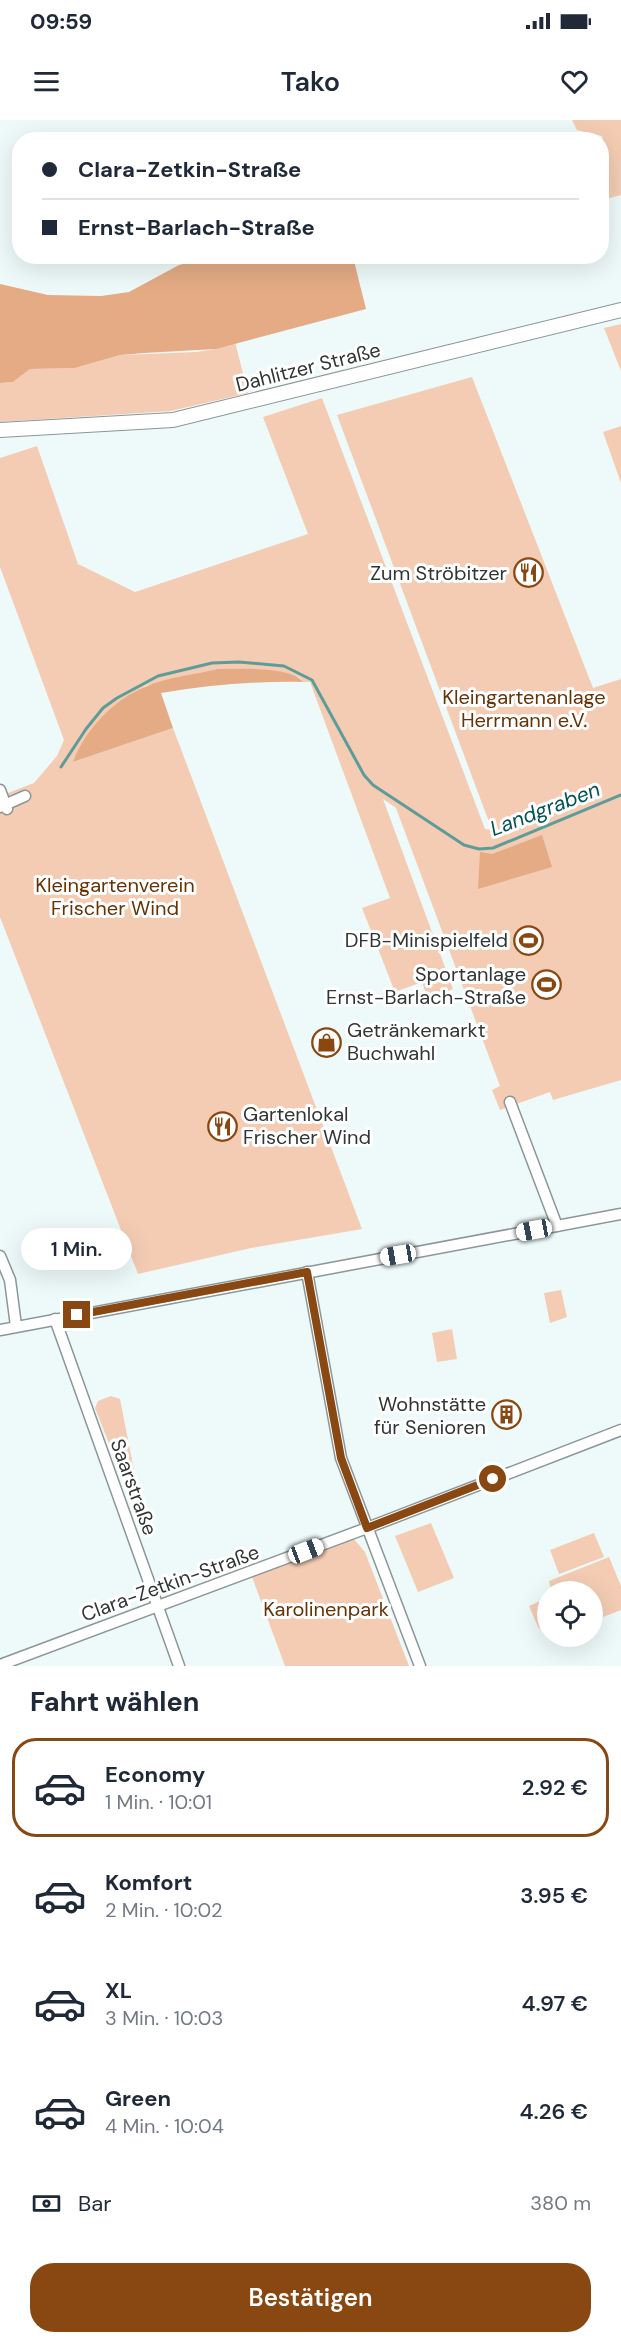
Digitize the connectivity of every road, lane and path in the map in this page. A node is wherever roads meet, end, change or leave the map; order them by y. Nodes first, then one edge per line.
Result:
1 (621, 310) edge
2 (0, 430) edge
3 (0, 790) edge
4 (25, 796) dead end
5 (4, 807) edge
6 (510, 1102) dead end
7 (621, 1214) edge
8 (557, 1226) junction
9 (0, 1256) edge
10 (307, 1272) junction
11 (55, 1319) junction
12 (16, 1326) junction
13 (0, 1330) edge
14 (621, 1430) edge
15 (367, 1528) junction
16 (157, 1607) junction
17 (1, 1664) edge
18 (179, 1666) edge
19 (420, 1666) edge

1 - 2 street, Dahlitzer Straße
3 - 5 street
4 - 5 street
6 - 8 street
7 - 8 street
8 - 10 street
9 - 12 street
10 - 11 street
10 - 15 street
11 - 12 street
11 - 16 street, Saarstraße
12 - 13 street
14 - 15 street, Clara-Zetkin-Straße
15 - 16 street, Clara-Zetkin-Straße
15 - 19 street
16 - 17 street, Clara-Zetkin-Straße
16 - 18 street, Saarstraße

